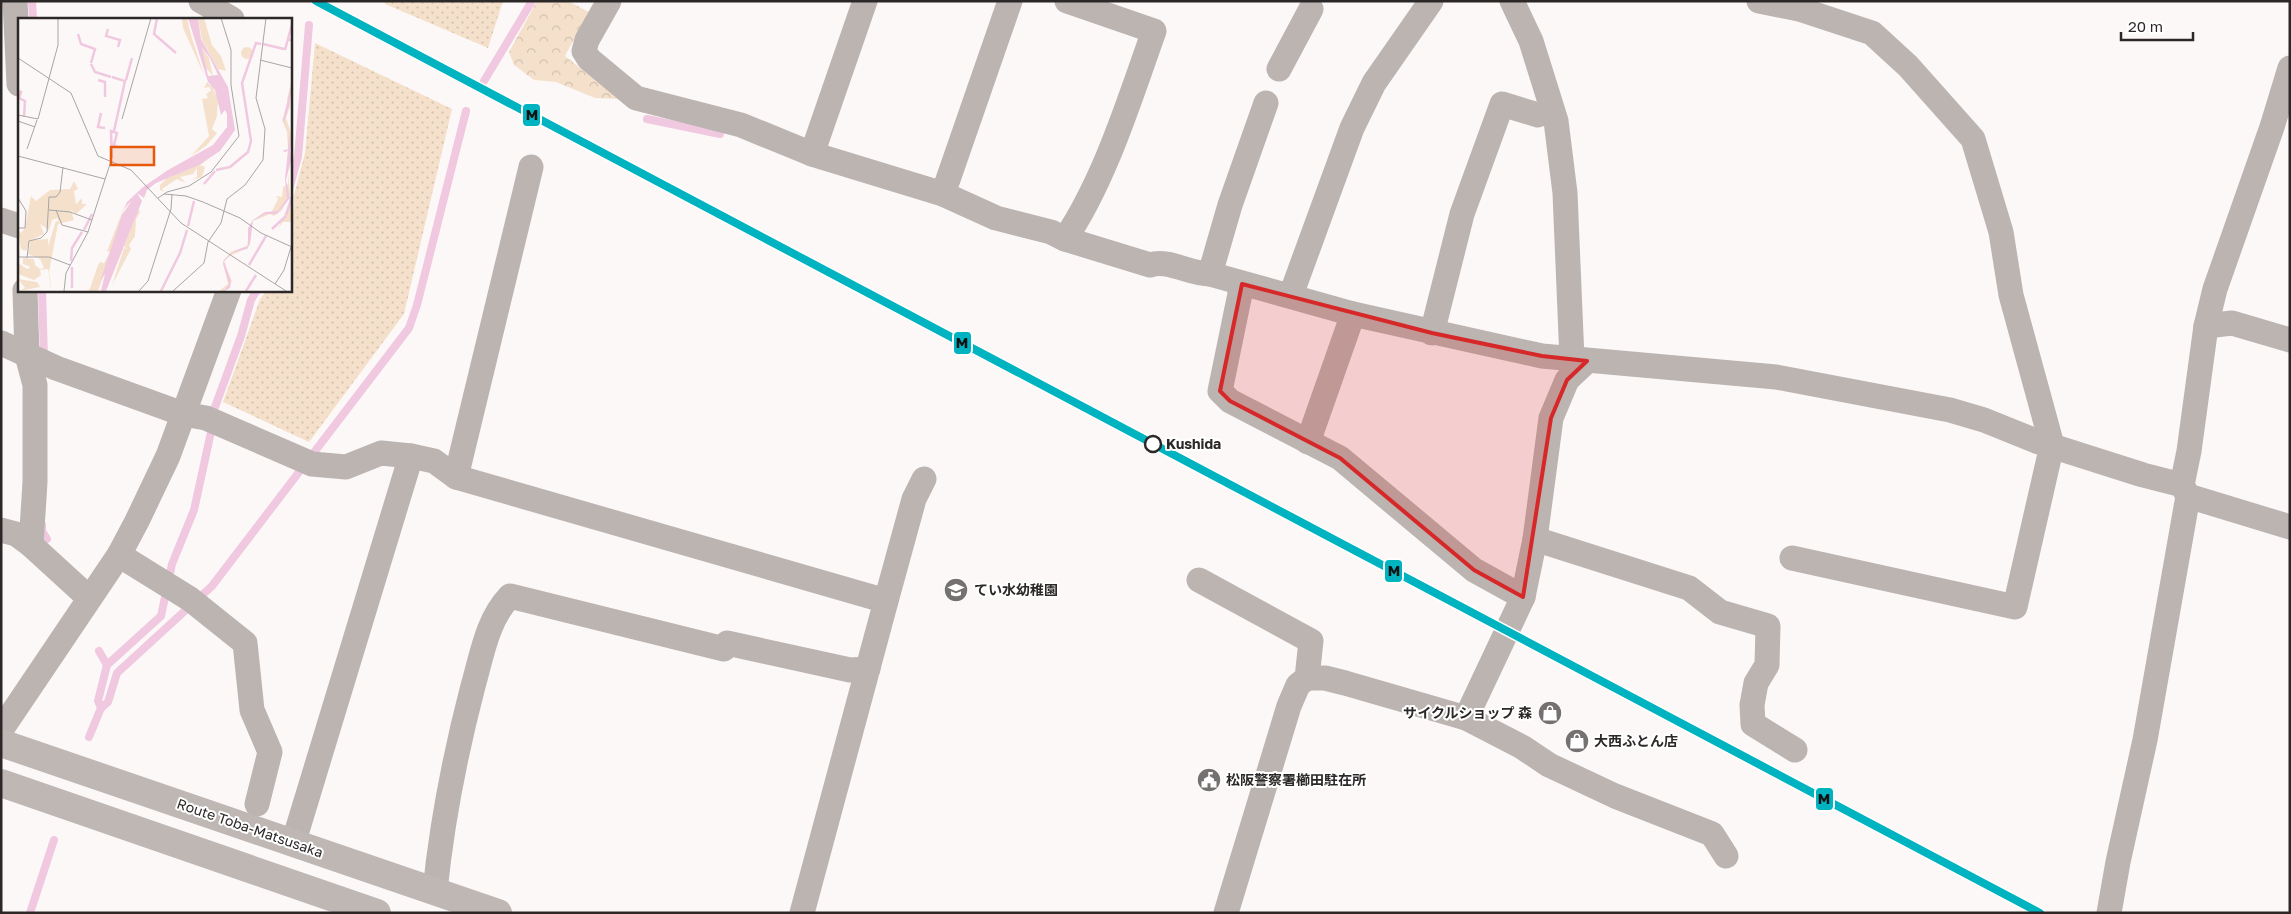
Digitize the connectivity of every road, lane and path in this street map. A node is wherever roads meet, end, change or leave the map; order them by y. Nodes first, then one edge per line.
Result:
1 (15, 1) edge
2 (201, 1) edge
3 (609, 1) edge
4 (865, 1) edge
5 (1010, 1) edge
6 (1067, 1) edge
7 (1431, 1) edge
8 (1512, 1) edge
9 (1759, 1) edge
10 (1308, 4) edge
11 (230, 18) edge
12 (18, 64) edge
13 (2290, 68) edge
14 (1280, 69) dead end
15 (1, 80) edge
16 (18, 85) edge
17 (1266, 103) dead end
18 (1538, 115) dead end
19 (812, 154) junction
20 (531, 167) dead end
21 (943, 194) junction
22 (1, 220) edge
23 (18, 226) edge
24 (1065, 239) junction
25 (1210, 274) junction
26 (1242, 284) junction
27 (25, 291) edge
28 (222, 292) edge
29 (1291, 295) junction
30 (1353, 314) junction
31 (2206, 326) junction
32 (1432, 333) junction
33 (2290, 340) edge
34 (1, 343) edge
35 (29, 356) junction
36 (1579, 360) junction
37 (183, 414) junction
38 (1308, 442) junction
39 (2052, 445) junction
40 (411, 456) junction
41 (456, 477) junction
42 (924, 479) dead end
43 (2185, 490) junction
44 (2290, 527) edge
45 (1, 530) edge
46 (1535, 539) junction
47 (30, 545) junction
48 (1792, 558) dead end
49 (128, 562) junction
50 (1199, 580) dead end
51 (1523, 597) junction
52 (89, 598) junction
53 (886, 600) junction
54 (868, 669) junction
55 (1307, 678) junction
56 (1466, 718) junction
57 (1, 730) edge
58 (1, 743) edge
59 (1795, 750) dead end
60 (1, 783) edge
61 (257, 804) dead end
62 (294, 844) junction
63 (1726, 856) dead end
64 (435, 891) junction
65 (377, 913) edge
66 (498, 913) edge
67 (802, 913) edge
68 (1226, 913) edge
69 (2109, 913) edge

1 - 12 street
2 - 11 street
3 - 19 street
4 - 19 street
5 - 21 street
6 - 24 street
7 - 29 street
8 - 36 street
9 - 39 street
10 - 14 street
13 - 31 street
15 - 16 street
17 - 25 street
18 - 32 street
19 - 21 street
20 - 41 street
21 - 24 street
22 - 23 street
24 - 25 street
25 - 26 street
26 - 29 street
26 - 38 street
27 - 35 street
28 - 37 street
29 - 30 street
30 - 32 street
30 - 38 street
31 - 33 street
31 - 43 street
32 - 36 street
34 - 35 street
35 - 37 street
35 - 47 street
36 - 39 street
36 - 46 street
37 - 40 street
37 - 49 street
38 - 51 street
39 - 43 street
39 - 48 street
40 - 41 street
40 - 62 street
41 - 53 street
42 - 53 street
43 - 44 street
43 - 69 street
45 - 47 street
46 - 51 street
46 - 59 street
47 - 52 street
49 - 52 street
49 - 61 street
50 - 55 street
51 - 56 street
52 - 57 street
53 - 54 street
54 - 64 street
54 - 67 street
55 - 56 street
55 - 68 street
56 - 63 street
58 - 62 main road, Route Toba-Matsusaka
60 - 65 main road
62 - 64 main road, Route Toba-Matsusaka
64 - 66 main road, Route Toba-Matsusaka

